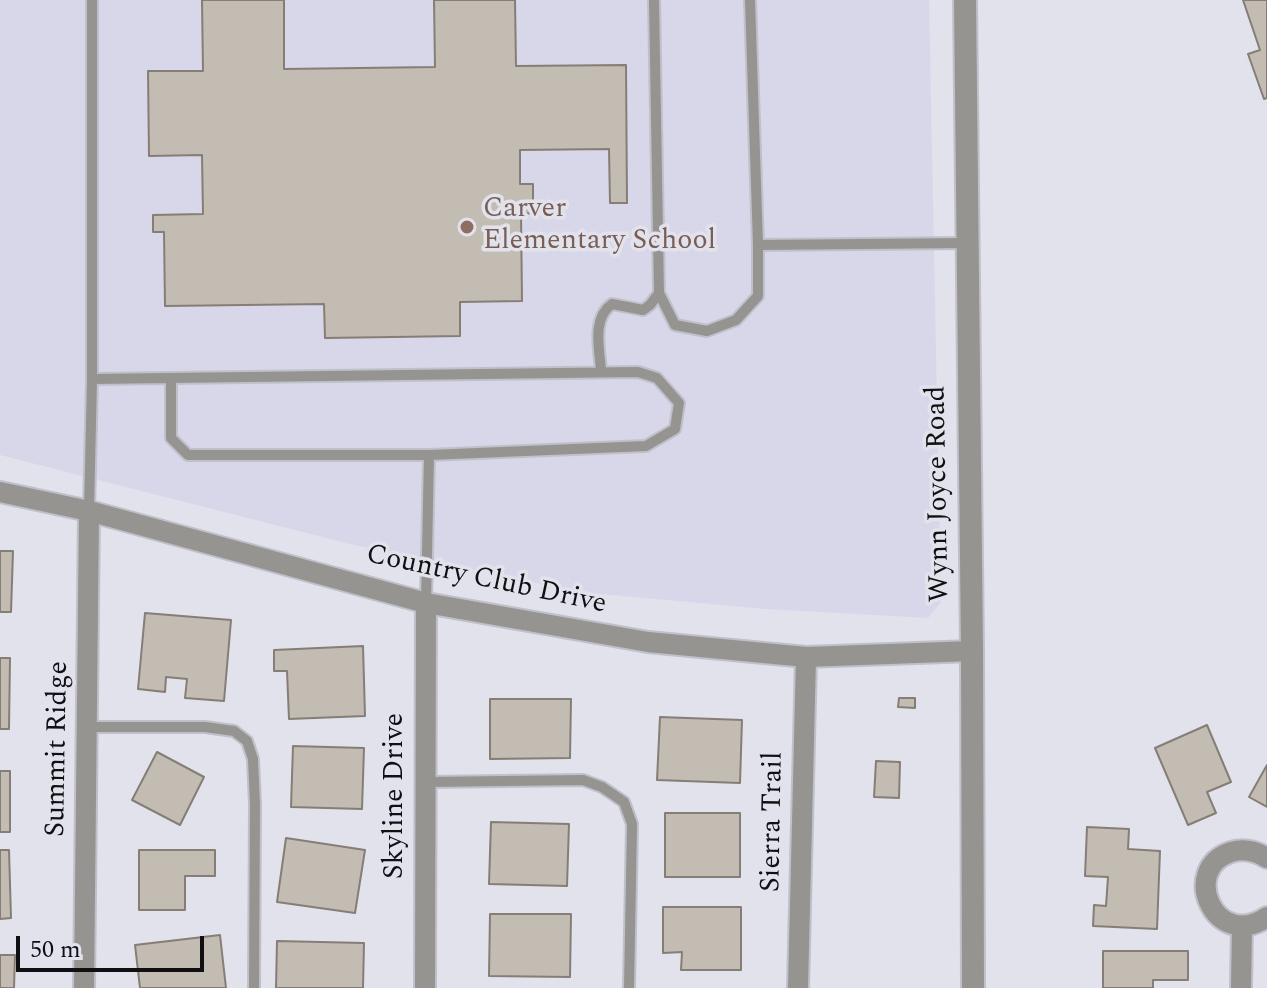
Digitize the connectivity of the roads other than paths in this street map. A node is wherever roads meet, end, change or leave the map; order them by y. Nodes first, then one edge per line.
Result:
1 (92, 0) edge
2 (654, 0) edge
3 (750, 0) edge
4 (965, 0) edge
5 (967, 243) junction
6 (758, 245) junction
7 (659, 293) junction
8 (601, 372) junction
9 (92, 379) junction
10 (171, 379) junction
11 (429, 455) junction
12 (0, 492) edge
13 (89, 511) junction
14 (426, 603) junction
15 (972, 651) junction
16 (806, 657) junction
17 (87, 727) junction
18 (425, 782) junction
19 (1267, 858) edge
20 (1267, 917) edge
21 (1242, 926) junction
22 (84, 988) edge
23 (254, 988) edge
24 (425, 988) edge
25 (629, 988) edge
26 (798, 988) edge
27 (973, 988) edge
28 (1241, 988) edge

1 - 9 lane
2 - 7 lane
3 - 6 lane
4 - 5 street, Wynn Joyce Road
5 - 6 lane
5 - 15 street, Wynn Joyce Road
6 - 7 lane
7 - 8 lane
8 - 10 lane
8 - 11 lane
9 - 10 lane
9 - 13 lane
10 - 11 lane
11 - 14 lane
12 - 13 street, Country Club Drive
13 - 14 street, Country Club Drive
13 - 17 street, Summit Ridge
14 - 16 street, Country Club Drive
14 - 18 street, Skyline Drive
15 - 16 street, Country Club Drive
15 - 27 street, Wynn Joyce Road
16 - 26 street, Sierra Trail
17 - 22 street, Summit Ridge
17 - 23 lane
18 - 24 street, Skyline Drive
18 - 25 lane
19 - 21 street
20 - 21 street
21 - 28 street

